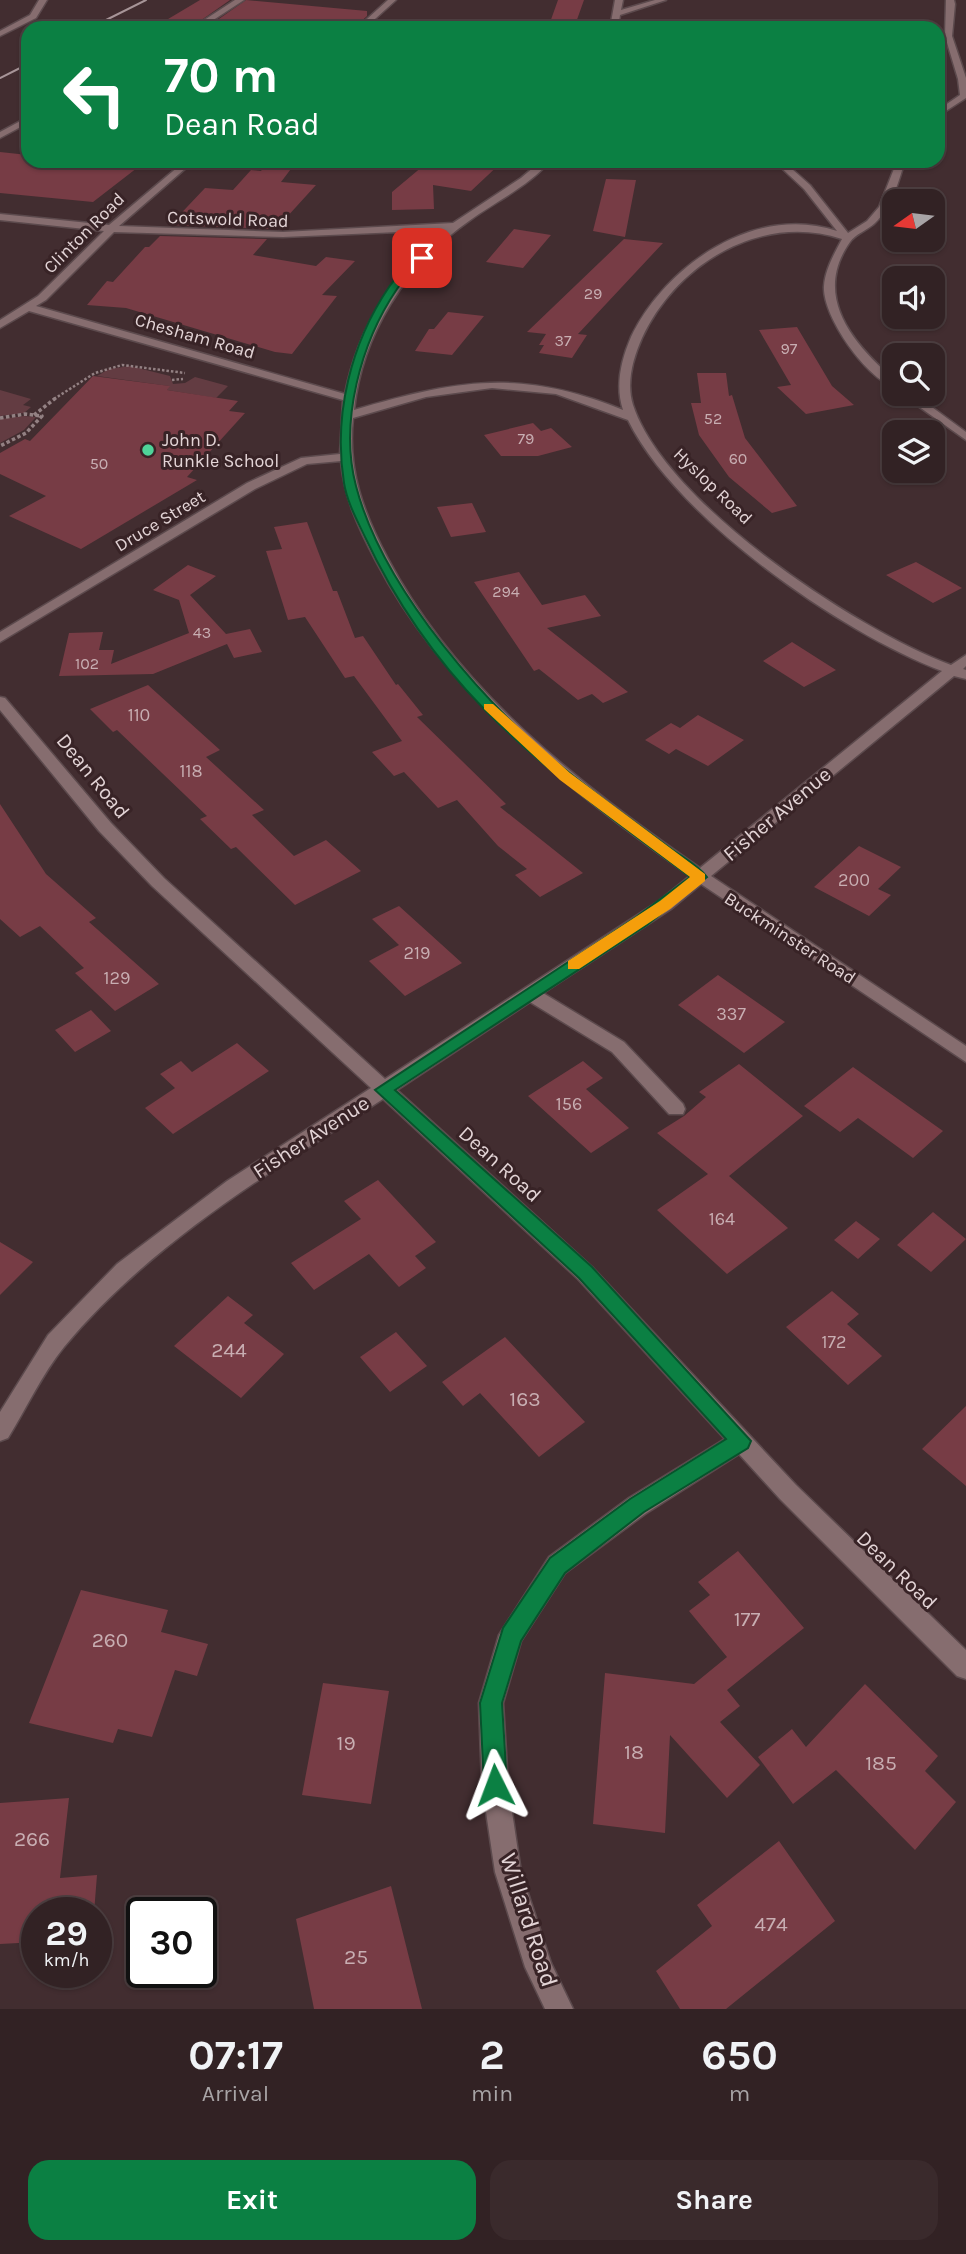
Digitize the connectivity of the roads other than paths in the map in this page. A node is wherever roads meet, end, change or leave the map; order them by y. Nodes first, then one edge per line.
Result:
1 (43, 0) edge
2 (240, 0) edge
3 (392, 0) edge
4 (619, 0) edge
5 (662, 0) edge
6 (952, 5) edge
7 (966, 13) edge
8 (617, 14) junction
9 (26, 21) edge
10 (207, 21) edge
11 (368, 21) edge
12 (616, 21) edge
13 (21, 24) edge
14 (0, 34) edge
15 (945, 109) edge
16 (21, 124) edge
17 (0, 135) edge
18 (182, 168) edge
19 (538, 168) edge
20 (786, 168) edge
21 (899, 168) edge
22 (0, 217) edge
23 (455, 226) junction
24 (110, 229) junction
25 (847, 238) junction
26 (30, 308) junction
27 (0, 325) edge
28 (882, 372) edge
29 (351, 398) junction
30 (923, 406) edge
31 (349, 415) junction
32 (634, 418) junction
33 (966, 437) edge
34 (347, 457) junction
35 (0, 638) edge
36 (966, 659) edge
37 (958, 672) edge
38 (0, 701) edge
39 (700, 877) junction
40 (530, 993) junction
41 (966, 1055) edge
42 (383, 1090) junction
43 (676, 1109) dead end
44 (0, 1431) edge
45 (741, 1441) junction
46 (966, 1667) edge
47 (559, 2009) edge

1 - 9 street
2 - 10 street
3 - 11 street
4 - 8 street
5 - 8 street
6 - 7 street
6 - 15 street
8 - 12 street
13 - 14 street
16 - 17 street
18 - 24 street, Clinton Road
19 - 23 street, Buckminster Road
20 - 25 street
21 - 25 street
22 - 24 street, Cotswold Road
23 - 24 street, Cotswold Road
23 - 29 street, Buckminster Road
24 - 26 street, Clinton Road
25 - 28 street
25 - 32 street, Hyslop Road
26 - 27 street, Clinton Road
26 - 29 street, Chesham Road
29 - 31 street, Buckminster Road
30 - 33 street
31 - 32 street
31 - 34 street, Buckminster Road
32 - 37 street, Hyslop Road
34 - 35 street, Druce Street
34 - 39 street, Buckminster Road
36 - 37 street, Fisher Avenue
37 - 39 street, Fisher Avenue
38 - 42 street, Dean Road
39 - 40 street, Fisher Avenue
39 - 41 street, Buckminster Road
40 - 42 street, Fisher Avenue
40 - 43 street
42 - 44 street, Fisher Avenue
42 - 45 street, Dean Road
45 - 46 street, Dean Road
45 - 47 street, Willard Road

